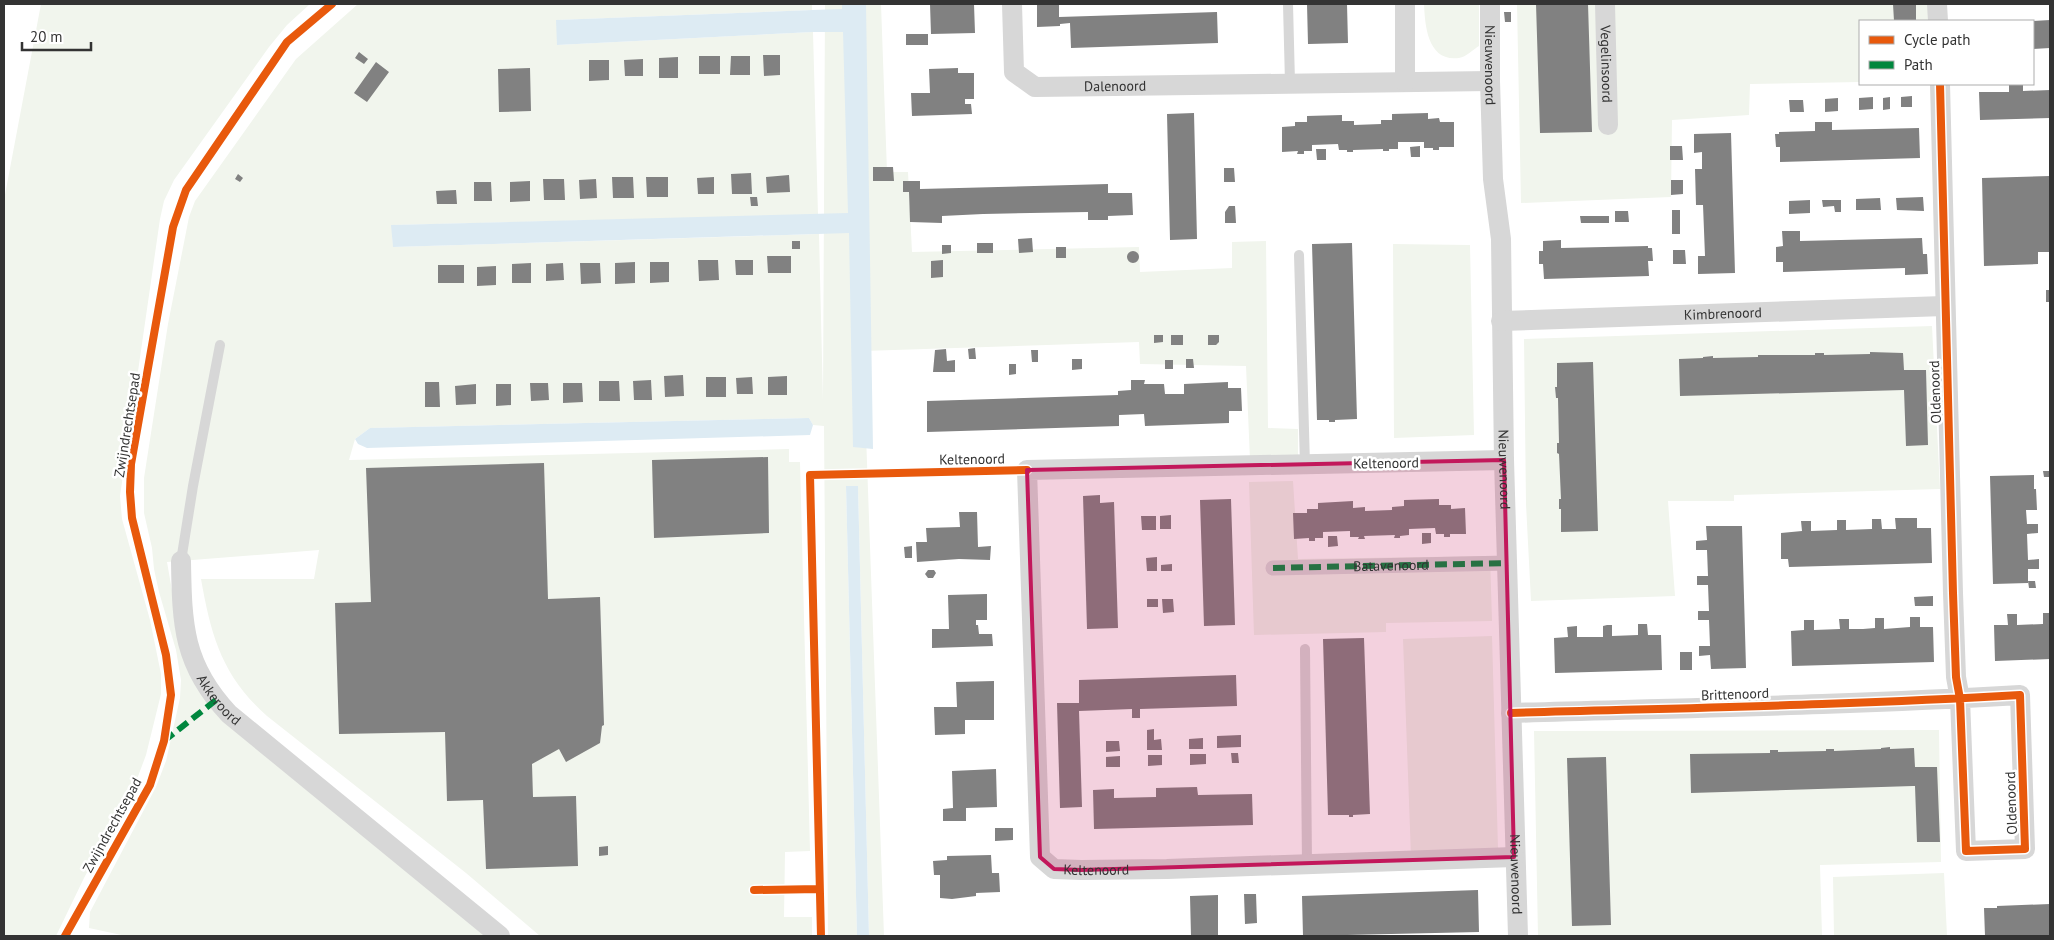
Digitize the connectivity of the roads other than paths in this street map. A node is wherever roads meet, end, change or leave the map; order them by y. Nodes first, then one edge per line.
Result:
1 (1012, 4) edge
2 (1288, 4) edge
3 (1405, 4) edge
4 (1490, 4) edge
5 (1605, 4) edge
6 (1938, 4) edge
7 (1938, 20) edge
8 (1406, 82) junction
9 (1490, 82) junction
10 (1290, 83) junction
11 (1940, 85) edge
12 (1608, 125) dead end
13 (1299, 255) dead end
14 (1944, 306) junction
15 (1502, 321) junction
16 (220, 345) dead end
17 (1504, 460) junction
18 (1305, 465) junction
19 (181, 561) joint
20 (1508, 563) junction
21 (1273, 568) dead end
22 (1305, 649) dead end
23 (1960, 699) junction
24 (1511, 713) junction
25 (1514, 857) junction
26 (1307, 865) junction
27 (500, 936) edge
28 (1518, 936) edge

1 - 10 street, Dalenoord
2 - 10 lane
3 - 8 street
4 - 9 street, Nieuwenoord
5 - 12 street, Vegelinsoord
6 - 7 street
8 - 9 street, Dalenoord
8 - 10 street, Dalenoord
9 - 15 street, Nieuwenoord
11 - 14 street, Oldenoord
13 - 18 lane
14 - 15 street, Kimbrenoord
14 - 23 street, Oldenoord
15 - 17 street, Nieuwenoord
16 - 19 lane, Akkeroord
17 - 18 street, Keltenoord
17 - 20 street, Nieuwenoord
18 - 26 street, Keltenoord
19 - 27 street, Akkeroord
20 - 21 street, Batavenoord
20 - 24 street, Nieuwenoord
22 - 26 lane
23 - 23 street, Oldenoord
23 - 24 street, Brittenoord
24 - 25 street, Nieuwenoord
25 - 26 street, Keltenoord
25 - 28 street, Nieuwenoord

